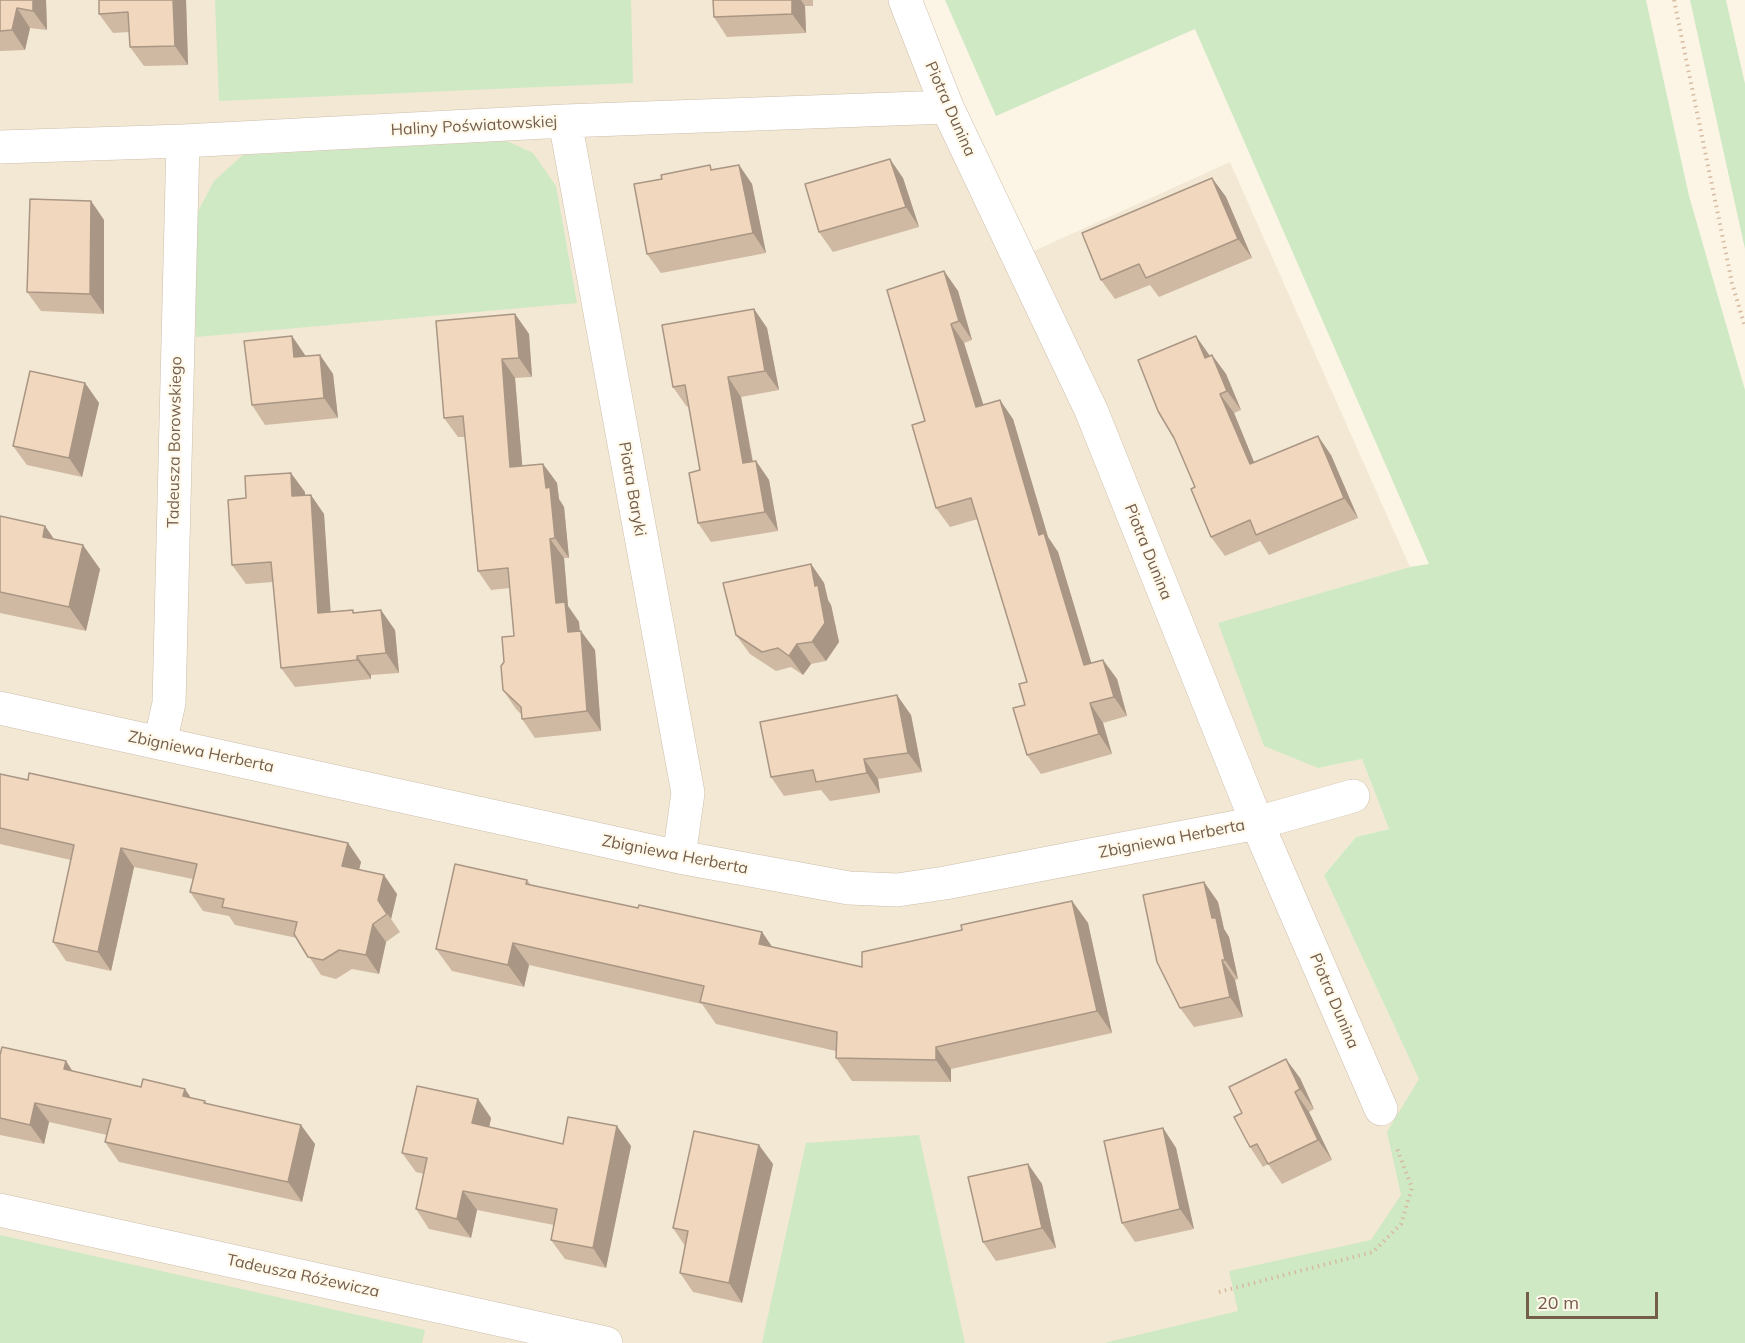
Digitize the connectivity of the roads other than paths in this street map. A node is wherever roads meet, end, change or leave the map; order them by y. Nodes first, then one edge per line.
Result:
1 (905, 0) edge
2 (947, 107) junction
3 (565, 121) junction
4 (183, 141) junction
5 (0, 147) edge
6 (0, 708) edge
7 (160, 742) junction
8 (1353, 796) dead end
9 (1257, 823) junction
10 (679, 857) junction
11 (1381, 1109) road end
12 (0, 1210) edge
13 (606, 1343) edge

1 - 2 street, Piotra Dunina
2 - 3 street, Haliny Poświatowskiej
2 - 9 street, Piotra Dunina
3 - 4 street, Haliny Poświatowskiej
3 - 10 street, Piotra Baryki
4 - 5 street, Haliny Poświatowskiej
4 - 7 street, Tadeusza Borowskiego
6 - 7 street, Zbigniewa Herberta
7 - 10 street, Zbigniewa Herberta
8 - 9 street, Zbigniewa Herberta
9 - 10 street, Zbigniewa Herberta
9 - 11 street, Piotra Dunina
12 - 13 street, Tadeusza Różewicza

